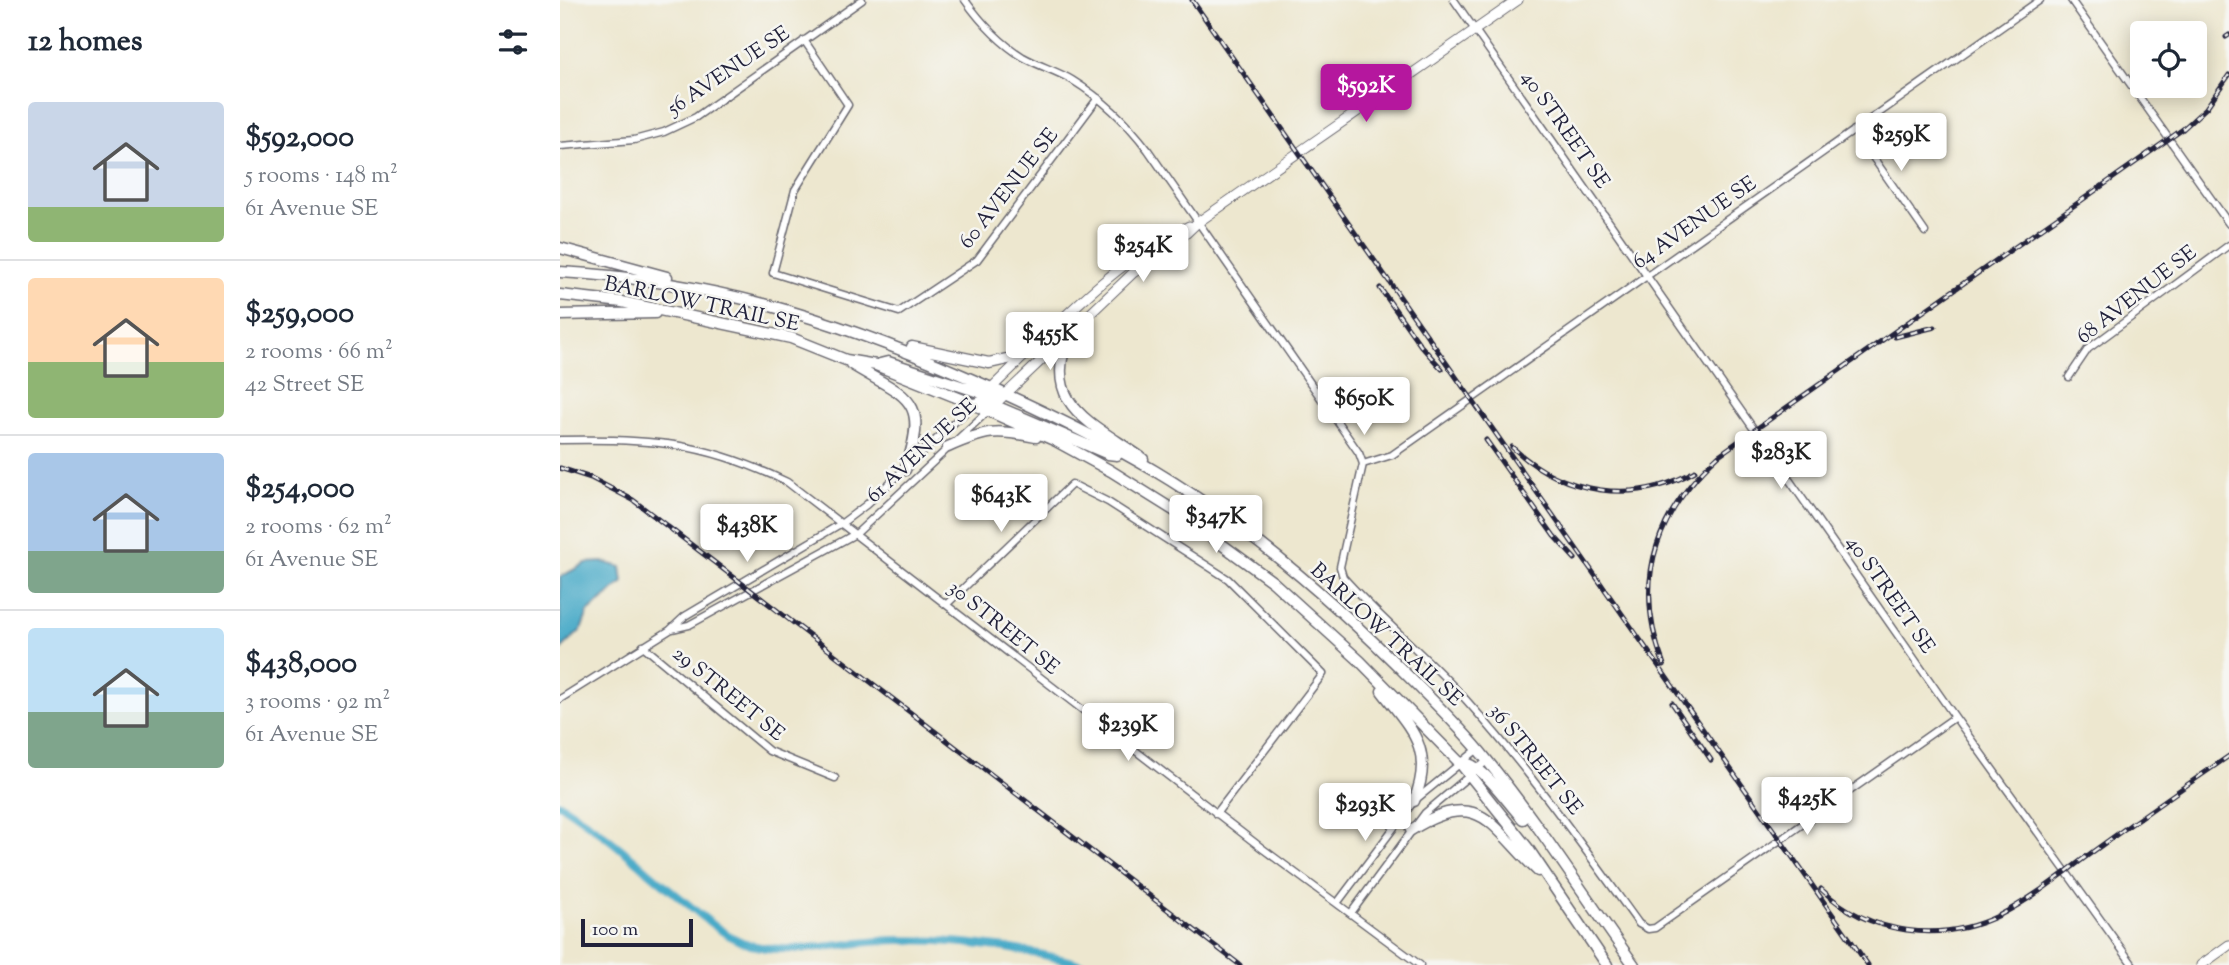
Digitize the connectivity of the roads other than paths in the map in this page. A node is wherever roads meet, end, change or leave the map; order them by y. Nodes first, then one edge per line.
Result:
1 (862, 0) edge
2 (965, 0) edge
3 (1454, 0) edge
4 (1518, 0) edge
5 (2040, 0) edge
6 (2071, 0) edge
7 (1475, 30) junction
8 (804, 40) junction
9 (1098, 98) junction
10 (1854, 130) junction
11 (560, 146) edge
12 (1197, 223) junction
13 (2229, 224) edge
14 (1925, 232) dead end
15 (2229, 245) edge
16 (560, 248) edge
17 (560, 272) edge
18 (1648, 275) junction
19 (706, 289) junction
20 (560, 295) edge
21 (674, 313) junction
22 (560, 315) edge
23 (1071, 329) junction
24 (879, 338) junction
25 (1025, 355) junction
26 (846, 360) junction
27 (876, 365) junction
28 (2069, 377) dead end
29 (988, 391) junction
30 (1007, 394) junction
31 (974, 404) junction
32 (991, 408) junction
33 (560, 440) edge
34 (1056, 441) junction
35 (948, 447) junction
36 (1126, 456) junction
37 (1363, 464) junction
38 (905, 470) junction
39 (1154, 471) junction
40 (842, 523) junction
41 (857, 533) junction
42 (948, 603) junction
43 (670, 630) junction
44 (643, 646) junction
45 (1360, 661) junction
46 (560, 699) edge
47 (1955, 717) junction
48 (1478, 749) junction
49 (1488, 760) junction
50 (1460, 763) junction
51 (1474, 772) junction
52 (835, 778) dead end
53 (1414, 801) junction
54 (1216, 814) junction
55 (1411, 830) junction
56 (1549, 846) junction
57 (1552, 884) junction
58 (1338, 902) junction
59 (1351, 912) junction
60 (2229, 945) edge
61 (1420, 965) edge
62 (1607, 965) edge
63 (1633, 965) edge
64 (2133, 965) edge
65 (2201, 965) edge

1 - 8 street, 56 AVENUE SE
2 - 9 street
3 - 7 street, 40 STREET SE
4 - 7 street, 61 AVENUE SE
5 - 10 street, 64 AVENUE SE
6 - 13 street
7 - 12 street, 61 AVENUE SE
7 - 18 street, 40 STREET SE
8 - 9 street, 60 AVENUE SE
8 - 11 street, 56 AVENUE SE
9 - 12 street
10 - 14 street
10 - 18 street, 64 AVENUE SE
12 - 23 street, 61 AVENUE SE
12 - 25 street, 61 AVENUE SE
12 - 37 street
15 - 28 street, 68 AVENUE SE
16 - 19 main road
17 - 19 main road, BARLOW TRAIL SE
18 - 37 street, 64 AVENUE SE
18 - 47 street, 40 STREET SE
19 - 24 main road, BARLOW TRAIL SE
20 - 21 main road, BARLOW TRAIL SE
21 - 22 main road
21 - 26 main road, BARLOW TRAIL SE
23 - 30 street, 61 AVENUE SE
23 - 39 main road
24 - 25 main road
24 - 29 main road, BARLOW TRAIL SE
25 - 29 street, 61 AVENUE SE
26 - 27 main road, BARLOW TRAIL SE
26 - 38 main road
27 - 29 main road
27 - 31 main road, BARLOW TRAIL SE
29 - 30 main road, BARLOW TRAIL SE
29 - 31 street, 61 AVENUE SE
30 - 32 street, 61 AVENUE SE
30 - 36 main road, BARLOW TRAIL SE
31 - 32 main road, BARLOW TRAIL SE
31 - 38 street, 61 AVENUE SE
32 - 34 main road, BARLOW TRAIL SE
32 - 35 street, 61 AVENUE SE
32 - 36 main road
33 - 40 street, 30 STREET SE
34 - 35 main road
34 - 45 main road, BARLOW TRAIL SE
35 - 41 street, 61 AVENUE SE
36 - 39 main road, BARLOW TRAIL SE
37 - 47 street, 36 STREET SE
38 - 40 street, 61 AVENUE SE
39 - 48 main road, BARLOW TRAIL SE
40 - 41 street, 30 STREET SE
40 - 43 street, 61 AVENUE SE
41 - 42 street, 30 STREET SE
41 - 43 street, 61 AVENUE SE
42 - 54 street, 30 STREET SE
42 - 54 street
43 - 44 street, 61 AVENUE SE
44 - 46 street, 61 AVENUE SE
44 - 52 street, 29 STREET SE
45 - 50 main road, BARLOW TRAIL SE
45 - 53 main road
47 - 64 street, 40 STREET SE
48 - 49 main road, BARLOW TRAIL SE
48 - 50 street
49 - 51 street
49 - 56 main road, BARLOW TRAIL SE
50 - 51 main road, BARLOW TRAIL SE
50 - 53 street
51 - 55 street
51 - 56 main road
51 - 57 main road, BARLOW TRAIL SE
53 - 58 street
54 - 58 street, 30 STREET SE
55 - 57 main road
55 - 59 street
56 - 63 main road, BARLOW TRAIL SE
57 - 62 main road, BARLOW TRAIL SE
58 - 59 street, 30 STREET SE
59 - 61 street, 30 STREET SE
60 - 65 street

